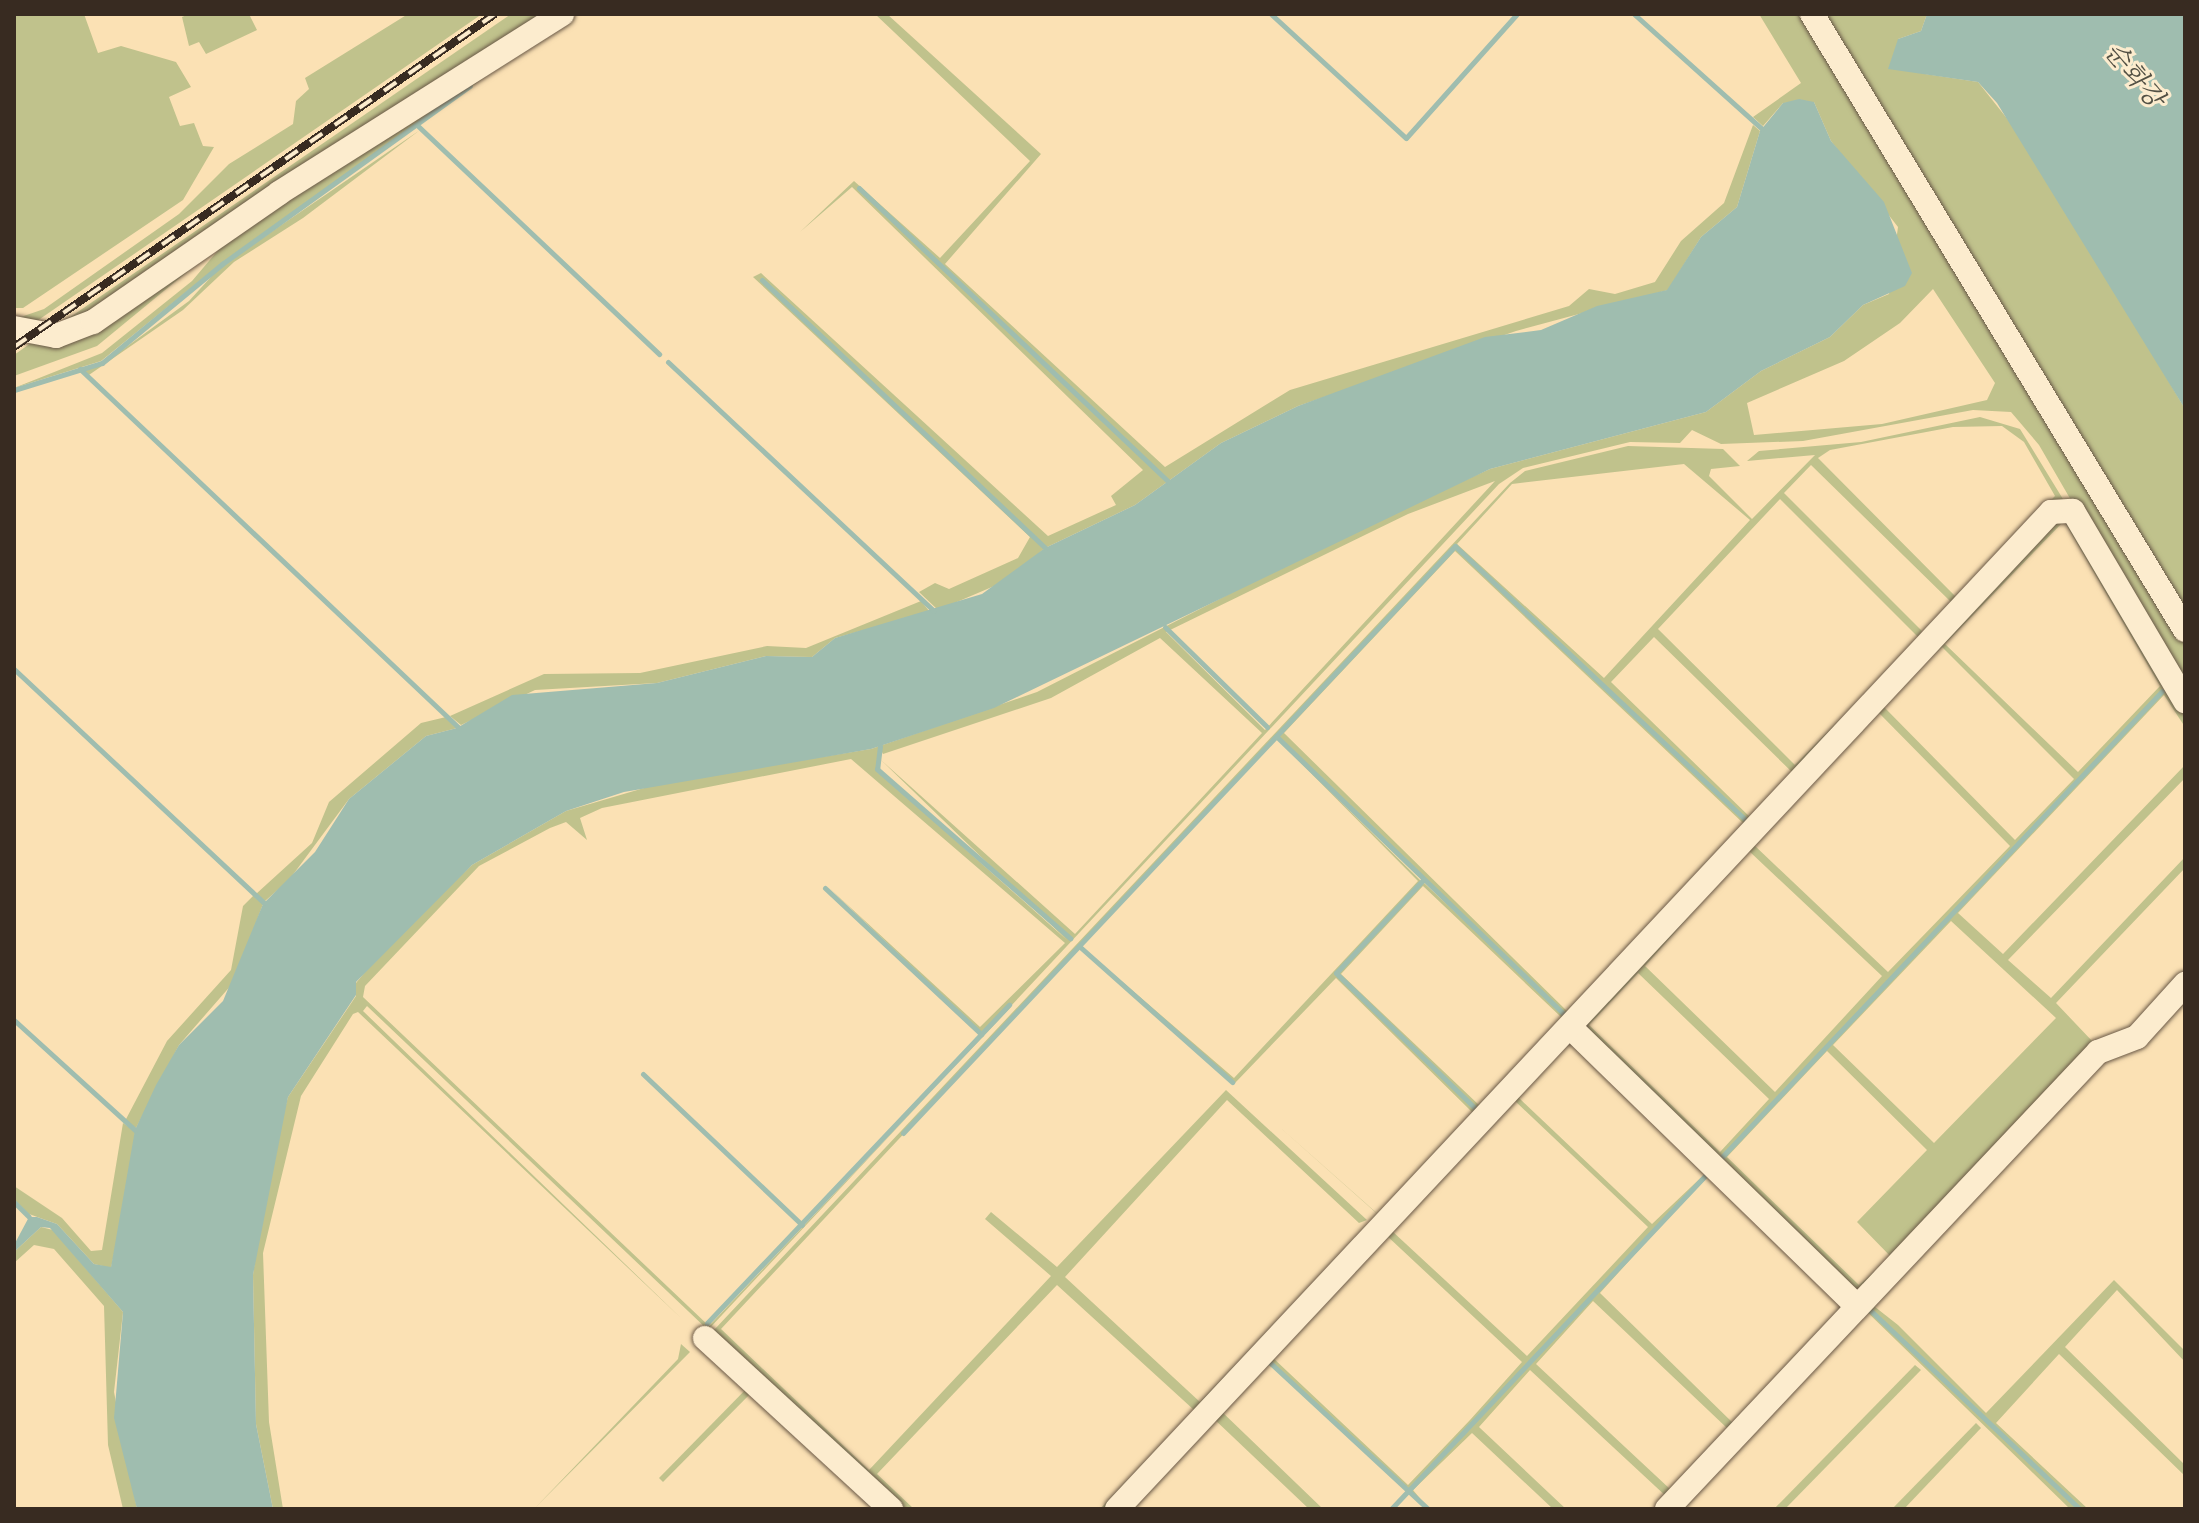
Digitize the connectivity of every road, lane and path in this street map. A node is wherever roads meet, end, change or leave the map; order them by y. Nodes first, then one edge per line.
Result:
1 (562, 14) edge
2 (1812, 14) edge
3 (14, 328) edge
4 (2185, 630) edge
5 (2185, 701) edge
6 (2185, 984) edge
7 (1570, 1027) junction
8 (1855, 1304) junction
9 (705, 1338) dead end
10 (891, 1509) edge
11 (1117, 1509) edge
12 (1667, 1509) edge

1 - 3 street
2 - 4 street
5 - 7 street
6 - 8 street
7 - 8 street
7 - 11 street
8 - 12 street
9 - 10 street

